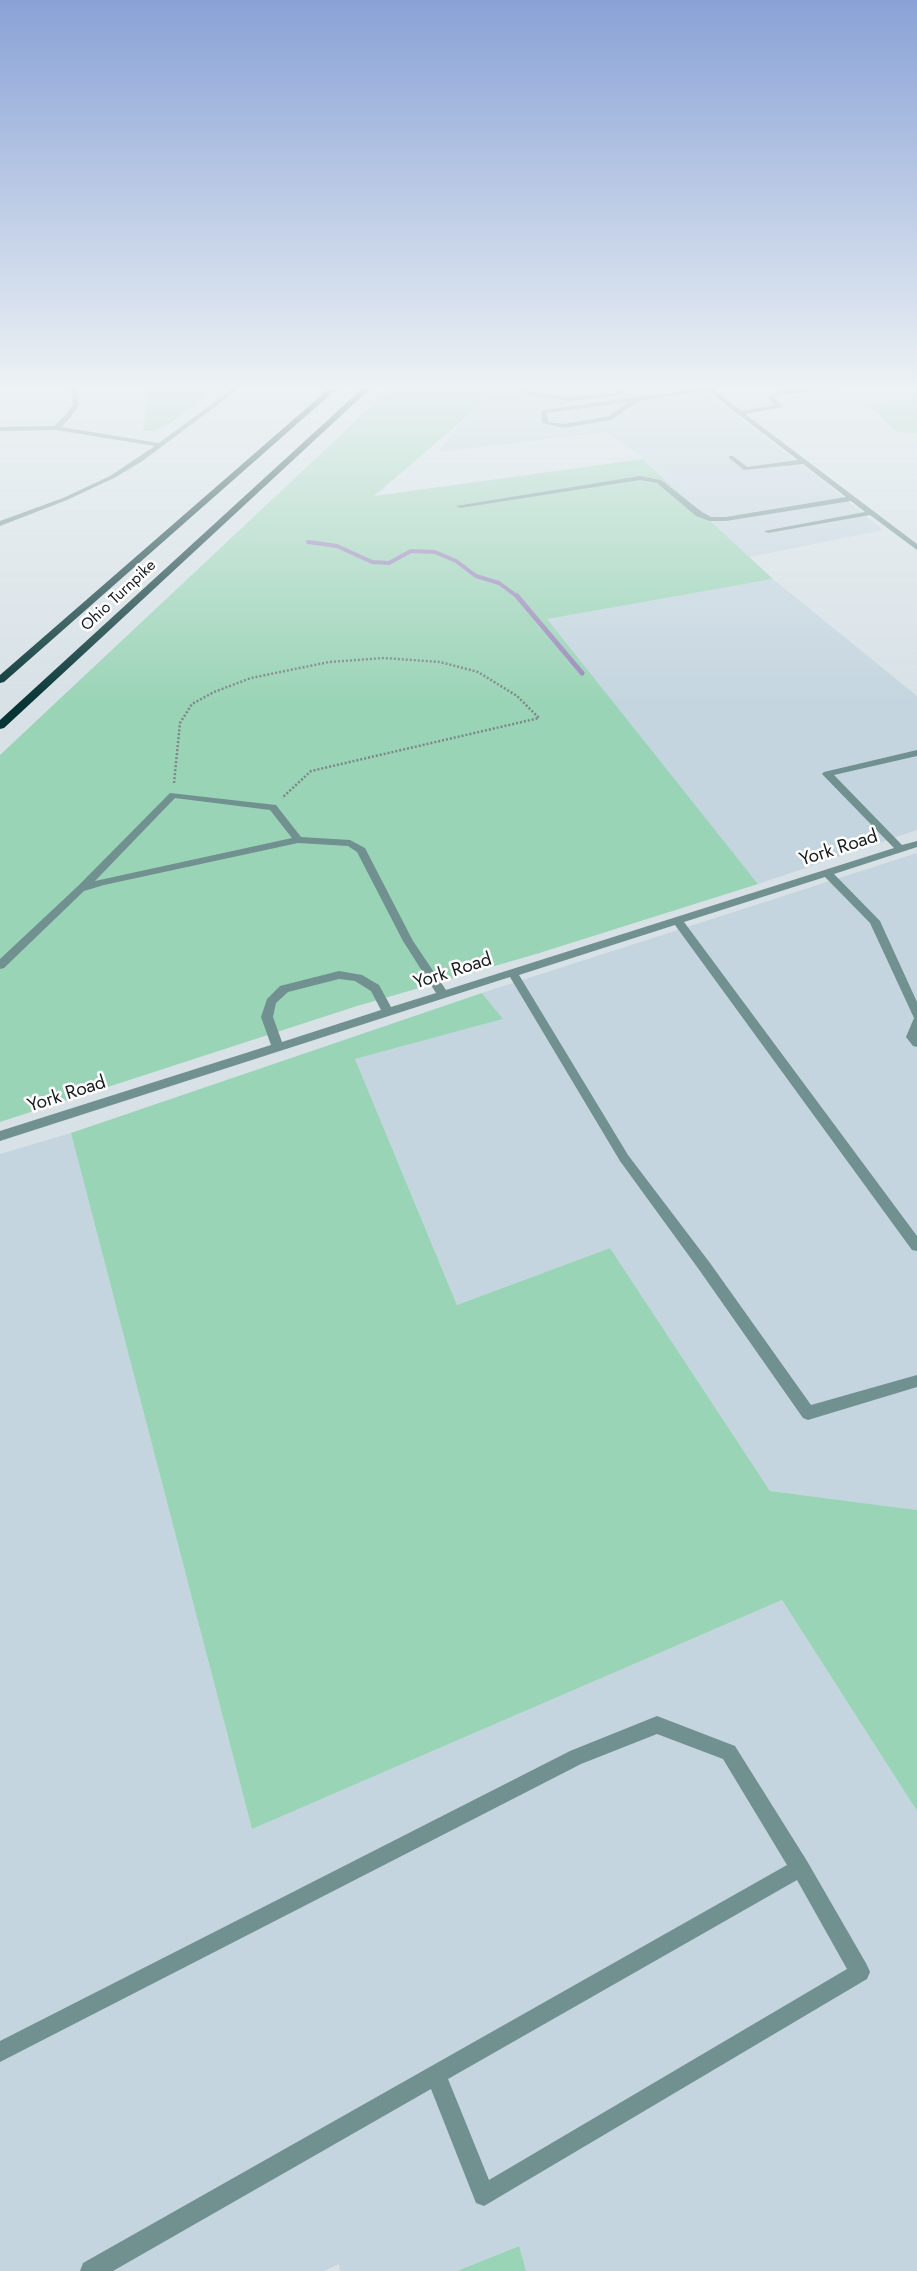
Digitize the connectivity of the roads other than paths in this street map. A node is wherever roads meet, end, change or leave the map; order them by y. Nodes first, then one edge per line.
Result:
1 (80, 492) edge
2 (215, 492) edge
3 (254, 492) edge
4 (550, 492) edge
5 (672, 492) edge
6 (841, 492) edge
7 (850, 499) junction
8 (460, 506) dead end
9 (870, 513) junction
10 (0, 524) edge
11 (768, 531) dead end
12 (917, 548) edge
13 (0, 680) edge
14 (0, 726) edge
15 (917, 754) edge
16 (298, 840) junction
17 (917, 844) edge
18 (900, 850) junction
19 (827, 873) junction
20 (80, 889) junction
21 (677, 920) junction
22 (0, 965) edge
23 (513, 973) junction
24 (443, 995) junction
25 (388, 1012) junction
26 (917, 1015) edge
27 (917, 1021) edge
28 (917, 1043) edge
29 (278, 1047) junction
30 (0, 1136) edge
31 (917, 1246) edge
32 (917, 1381) edge
33 (800, 1868) junction
34 (0, 2052) edge
35 (436, 2075) junction
36 (91, 2271) edge

1 - 10 street
2 - 13 highway, Ohio Turnpike
3 - 14 highway, Ohio Turnpike
4 - 8 street
5 - 7 street
6 - 7 street
7 - 9 street
9 - 11 street
9 - 12 street
15 - 18 street
16 - 20 street
16 - 20 street
16 - 24 street
17 - 18 street, York Road
18 - 19 street, York Road
19 - 21 street, York Road
19 - 26 street
20 - 22 street
21 - 23 street, York Road
21 - 31 street
23 - 24 street, York Road
23 - 32 street
24 - 25 street, York Road
25 - 29 street, York Road
25 - 29 street
27 - 28 street
29 - 30 street, York Road
33 - 34 street
33 - 35 street
33 - 35 street
35 - 36 street

